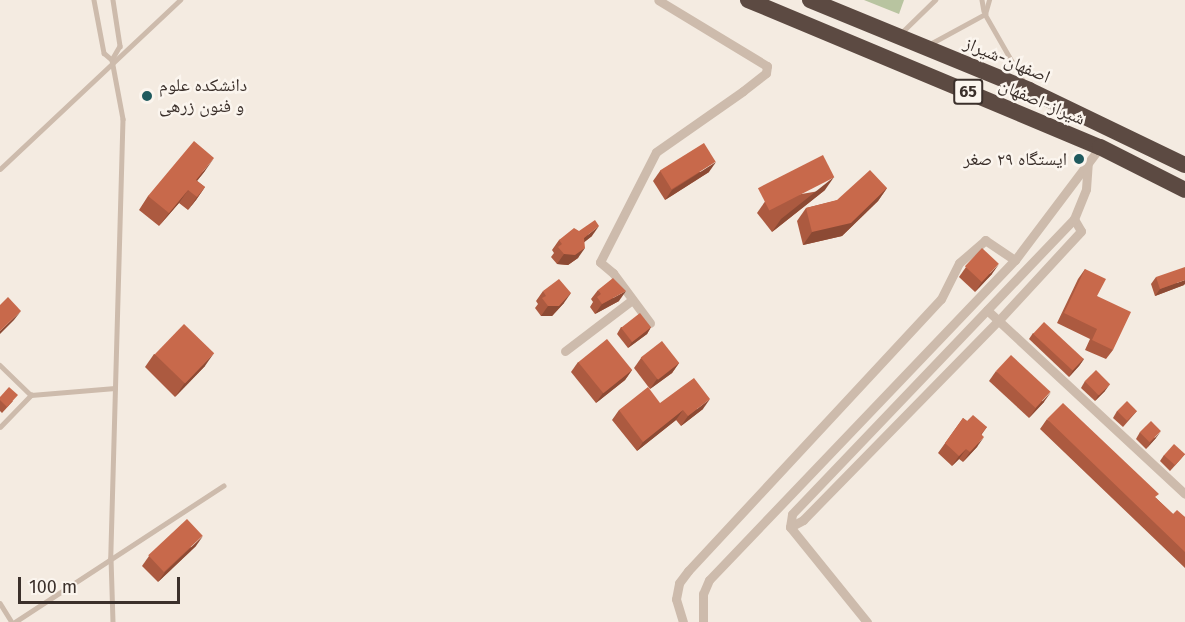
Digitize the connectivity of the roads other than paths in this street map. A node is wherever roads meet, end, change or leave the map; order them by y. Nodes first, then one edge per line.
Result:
1 (94, 0) edge
2 (112, 0) edge
3 (180, 0) edge
4 (658, 0) edge
5 (748, 0) edge
6 (810, 0) edge
7 (935, 0) edge
8 (982, 0) edge
9 (990, 0) edge
10 (985, 14) junction
11 (898, 36) junction
12 (925, 46) junction
13 (112, 60) junction
14 (1029, 90) junction
15 (1100, 147) junction
16 (1088, 163) junction
17 (1185, 165) edge
18 (0, 169) edge
19 (1185, 190) edge
20 (1074, 219) junction
21 (1015, 260) junction
22 (632, 300) junction
23 (987, 310) junction
24 (999, 321) junction
25 (650, 323) edge
26 (565, 351) dead end
27 (0, 364) edge
28 (115, 388) junction
29 (31, 395) junction
30 (0, 427) edge
31 (223, 486) dead end
32 (1185, 494) edge
33 (790, 527) junction
34 (111, 558) junction
35 (0, 603) edge
36 (14, 622) edge
37 (113, 622) edge
38 (683, 622) edge
39 (703, 622) edge
40 (867, 622) edge

1 - 13 lane
2 - 13 lane
3 - 13 lane
4 - 22 street
5 - 15 highway, شیراز-اصفهان / 65
6 - 11 highway, اصفهان-شیراز / 65
7 - 11 lane
8 - 10 lane
9 - 10 lane
10 - 12 lane
10 - 14 lane
11 - 12 highway, اصفهان-شیراز / 65
12 - 14 highway, اصفهان-شیراز / 65
13 - 18 lane
13 - 28 lane
14 - 17 highway, اصفهان-شیراز / 65
15 - 16 street
15 - 19 highway, شیراز-اصفهان / 65
16 - 20 street
16 - 21 street
20 - 23 street
20 - 24 street
21 - 38 street
21 - 39 street
22 - 25 street
22 - 26 street
23 - 24 street
23 - 33 street
24 - 32 street
24 - 33 street
27 - 29 lane
28 - 29 lane
28 - 34 lane
29 - 30 lane
31 - 34 lane
33 - 40 street
34 - 36 lane
34 - 37 lane
35 - 36 lane

